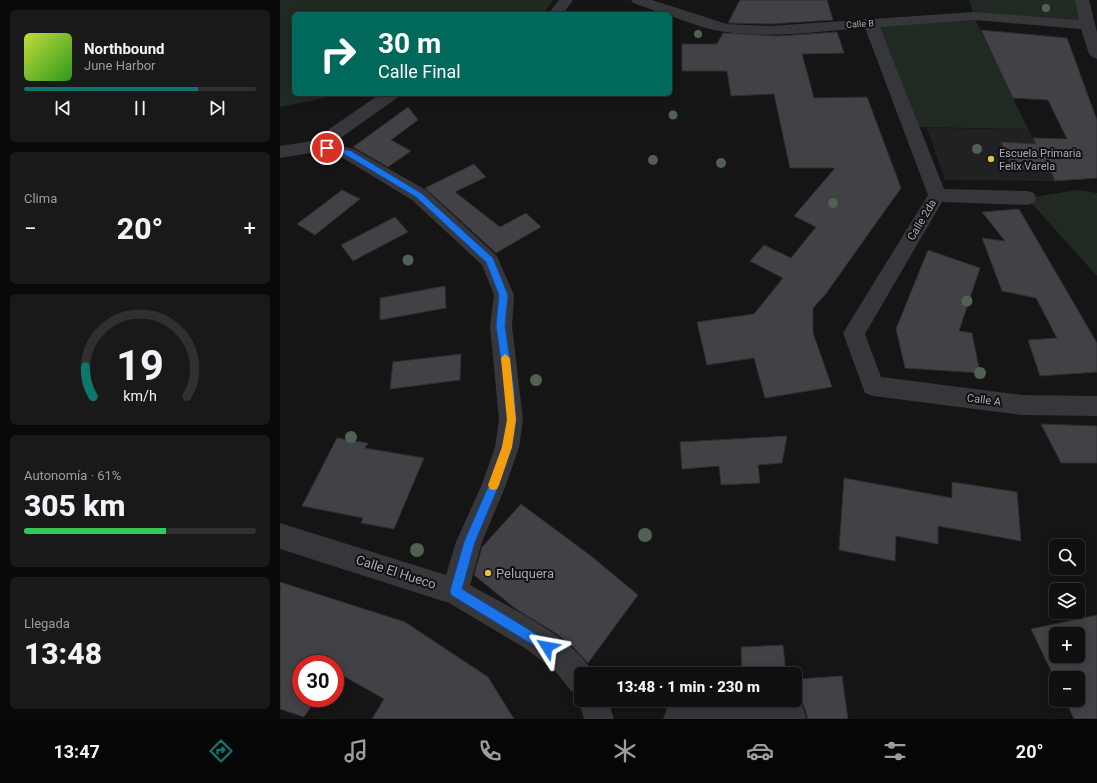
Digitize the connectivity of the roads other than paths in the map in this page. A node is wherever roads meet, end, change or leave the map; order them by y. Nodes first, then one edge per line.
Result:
1 (566, 0) edge
2 (638, 0) edge
3 (1082, 0) edge
4 (557, 12) edge
5 (871, 24) junction
6 (1087, 25) junction
7 (1097, 54) edge
8 (388, 96) edge
9 (317, 146) junction
10 (280, 152) edge
11 (937, 195) junction
12 (1027, 198) dead end
13 (872, 386) joint
14 (1097, 406) edge
15 (280, 536) edge
16 (455, 591) junction
17 (574, 672) edge
18 (595, 707) edge
19 (791, 716) dead end
20 (599, 719) edge
21 (678, 719) edge

1 - 4 street
2 - 5 street, Calle B
3 - 6 street
5 - 6 street, Calle B
5 - 11 street, Calle 2da
6 - 7 street
8 - 9 street
9 - 10 street
9 - 16 street
11 - 12 street
11 - 13 street, Calle 2da
13 - 14 street, Calle A
15 - 16 street, Calle El Hueco
16 - 17 street, Calle El Hueco
18 - 20 street
19 - 21 street

